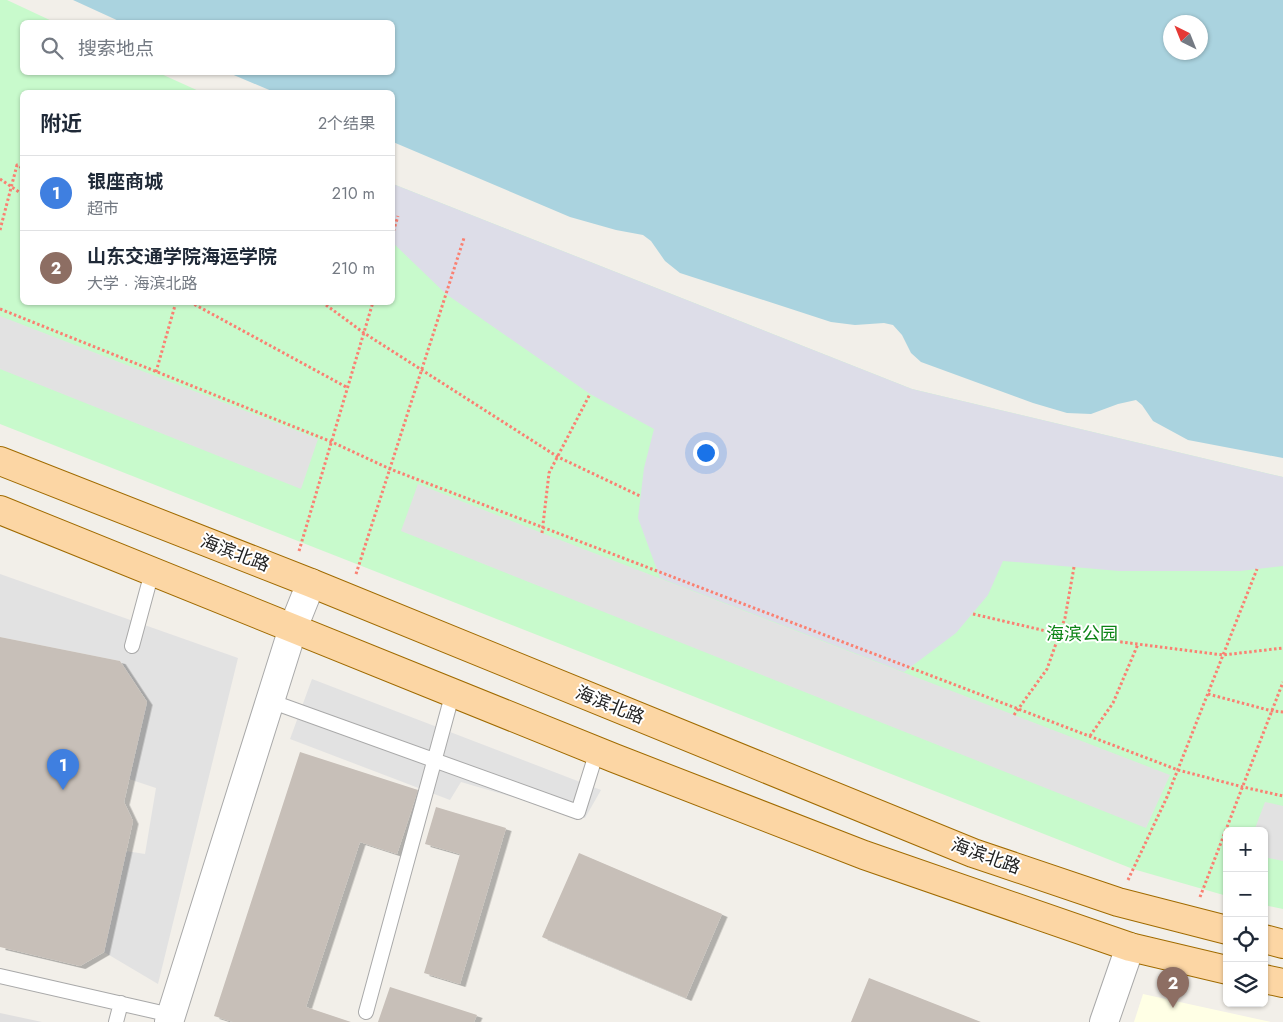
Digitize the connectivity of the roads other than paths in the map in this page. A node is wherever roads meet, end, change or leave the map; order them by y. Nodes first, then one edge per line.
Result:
1 (0, 461) edge
2 (0, 510) edge
3 (152, 572) junction
4 (300, 579) junction
5 (293, 628) junction
6 (132, 646) dead end
7 (453, 692) junction
8 (270, 701) junction
9 (597, 751) junction
10 (435, 759) junction
11 (1223, 929) edge
12 (1268, 940) edge
13 (1283, 944) edge
14 (1130, 947) junction
15 (1223, 969) edge
16 (0, 976) edge
17 (1268, 980) edge
18 (1283, 983) edge
19 (121, 1003) junction
20 (366, 1012) dead end
21 (170, 1018) edge
22 (116, 1022) edge
23 (1104, 1022) edge

1 - 4 main road, 海滨北路
2 - 3 main road
3 - 5 main road
3 - 6 lane
4 - 5 street
4 - 11 main road, 海滨北路
5 - 7 main road
5 - 8 street
7 - 9 main road
7 - 10 lane
8 - 10 lane
8 - 21 street
9 - 10 lane
9 - 14 main road
10 - 20 lane
12 - 13 main road
14 - 15 main road
14 - 23 street
16 - 19 lane
17 - 18 main road
19 - 21 lane
19 - 22 lane

